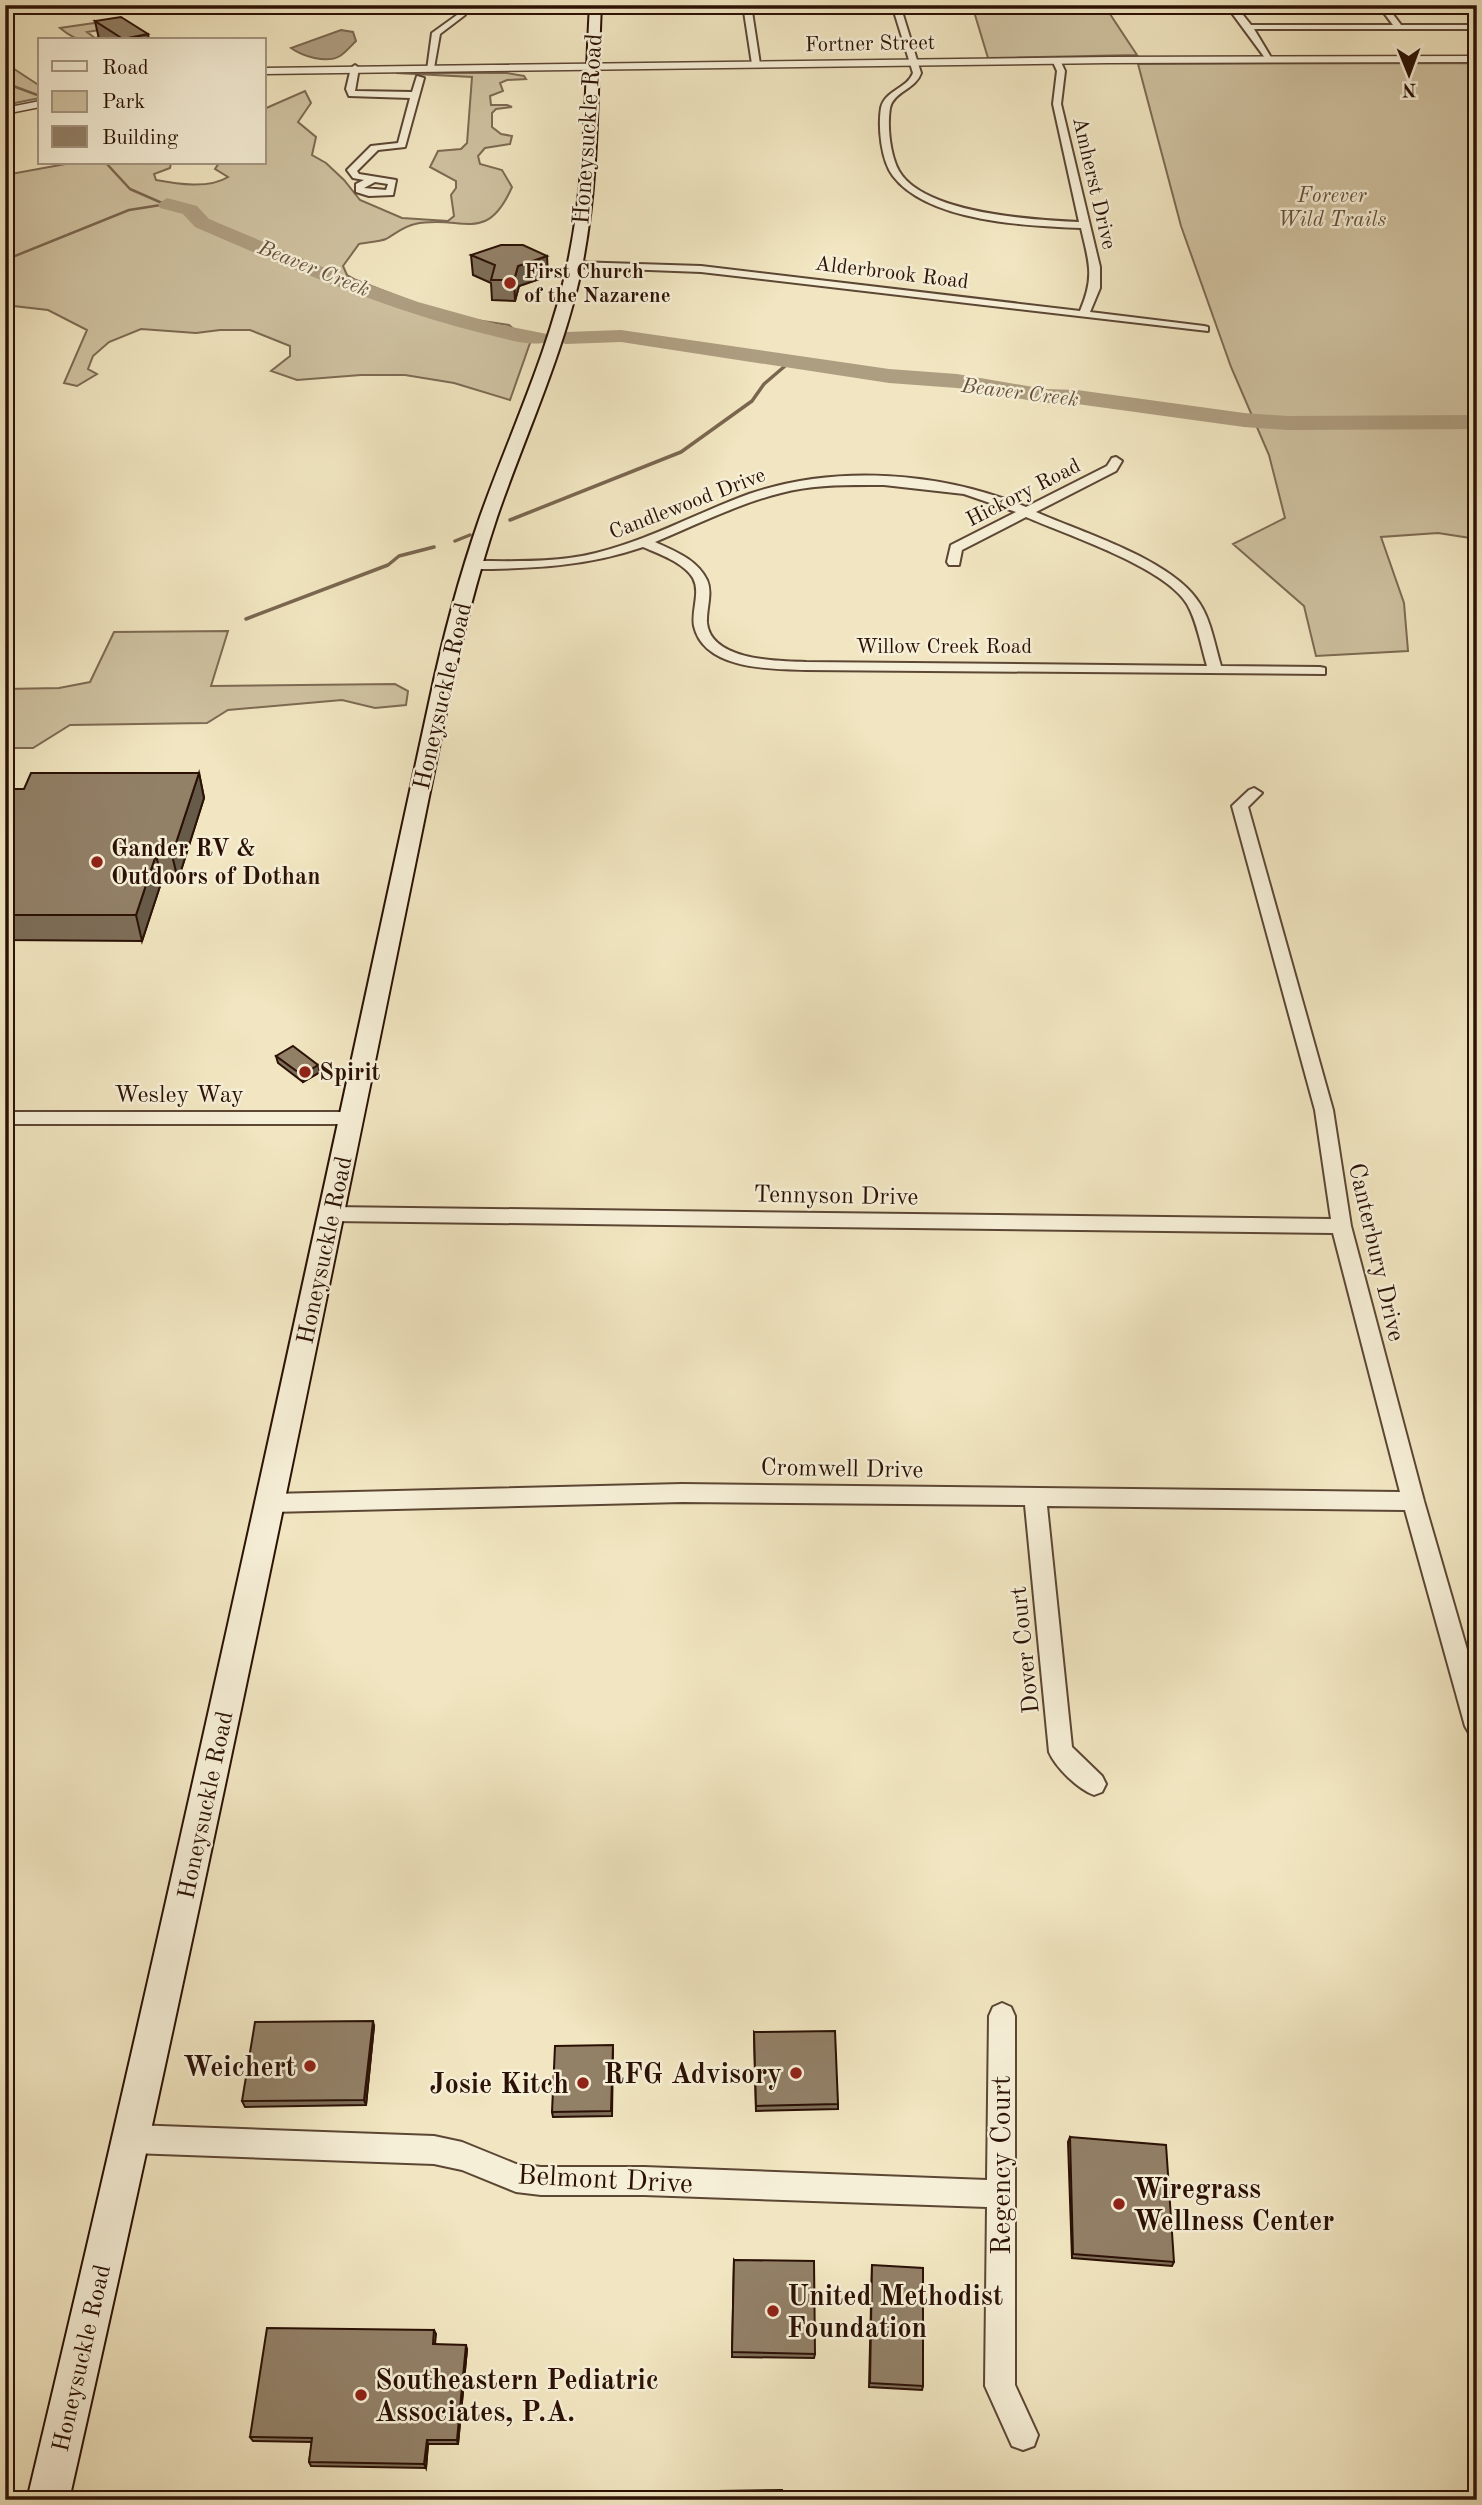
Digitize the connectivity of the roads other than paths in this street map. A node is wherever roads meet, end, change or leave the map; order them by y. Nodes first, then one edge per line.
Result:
1 (596, 5) edge
2 (747, 5) edge
3 (896, 5) edge
4 (1230, 5) edge
5 (1382, 5) edge
6 (457, 6) edge
7 (1249, 27) junction
8 (1399, 27) junction
9 (1477, 27) edge
10 (1268, 59) junction
11 (1477, 59) edge
12 (1056, 60) junction
13 (915, 62) junction
14 (757, 64) junction
15 (592, 66) junction
16 (355, 68) junction
17 (430, 68) junction
18 (266, 71) edge
19 (421, 78) dead end
20 (416, 95) junction
21 (38, 104) edge
22 (5, 111) edge
23 (372, 180) dead end
24 (1085, 225) junction
25 (575, 265) junction
26 (1084, 314) junction
27 (1203, 329) dead end
28 (1116, 461) dead end
29 (1026, 513) junction
30 (642, 541) junction
31 (954, 562) dead end
32 (474, 565) junction
33 (1215, 669) junction
34 (1320, 671) dead end
35 (1254, 793) dead end
36 (5, 1118) edge
37 (352, 1118) junction
38 (331, 1214) junction
39 (1341, 1226) junction
40 (1035, 1496) junction
41 (1413, 1501) junction
42 (271, 1503) junction
43 (1477, 1726) edge
44 (1094, 1784) dead end
45 (1002, 2016) dead end
46 (132, 2139) junction
47 (999, 2194) junction
48 (1023, 2435) dead end
49 (48, 2500) edge

1 - 15 main road, Honeysuckle Road
2 - 14 street
3 - 13 street
4 - 7 street
5 - 8 street
6 - 17 street
7 - 8 street
7 - 10 street
8 - 9 street
10 - 11 street, Fortner Street
10 - 12 street, Fortner Street
12 - 13 street, Fortner Street
12 - 24 street, Amherst Drive
13 - 14 street, Fortner Street
13 - 24 street
14 - 15 street, Fortner Street
15 - 17 street, Fortner Street
15 - 25 main road, Honeysuckle Road
16 - 17 street, Fortner Street
16 - 18 street, Fortner Street
16 - 20 street
19 - 20 street
20 - 23 street
21 - 22 street
24 - 26 street, Amherst Drive
25 - 26 street, Alderbrook Road
25 - 32 main road, Honeysuckle Road
26 - 27 street, Alderbrook Road
28 - 29 street, Hickory Road
29 - 30 street, Candlewood Drive
29 - 31 street, Hickory Road
29 - 33 street, Candlewood Drive
30 - 32 street, Candlewood Drive
30 - 33 street, Willow Creek Road
32 - 37 main road, Honeysuckle Road
33 - 34 street, Willow Creek Road
35 - 39 street, Canterbury Drive
36 - 37 street, Wesley Way
37 - 38 main road, Honeysuckle Road
38 - 39 street, Tennyson Drive
38 - 42 main road, Honeysuckle Road
39 - 41 street, Canterbury Drive
40 - 41 street, Cromwell Drive
40 - 42 street, Cromwell Drive
40 - 44 street, Dover Court
41 - 43 street, Canterbury Drive
42 - 46 main road, Honeysuckle Road
45 - 47 street, Regency Court
46 - 47 street, Belmont Drive
46 - 49 main road, Honeysuckle Road
47 - 48 street, Regency Court

